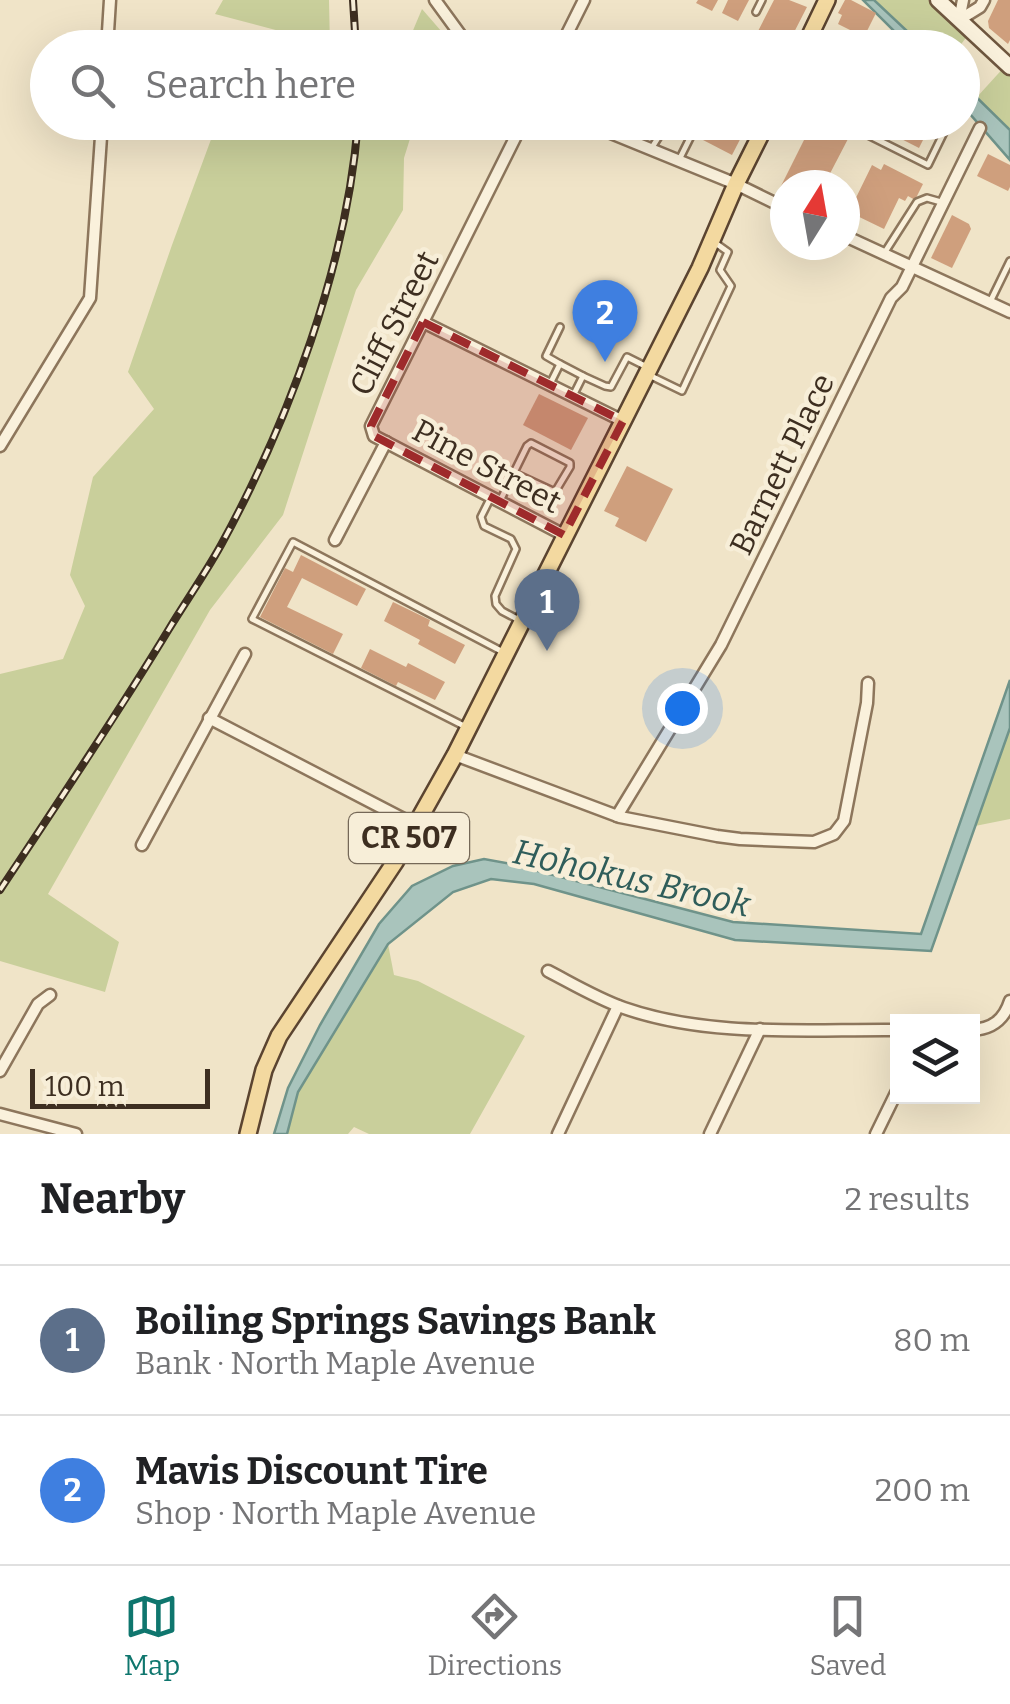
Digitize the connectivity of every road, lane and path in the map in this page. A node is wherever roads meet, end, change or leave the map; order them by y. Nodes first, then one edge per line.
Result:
1 (110, 0) edge
2 (435, 0) edge
3 (584, 0) edge
4 (762, 0) edge
5 (938, 0) edge
6 (963, 0) edge
7 (984, 0) edge
8 (823, 1) edge
9 (756, 12) dead end
10 (959, 20) junction
11 (108, 30) edge
12 (457, 30) edge
13 (569, 30) edge
14 (811, 30) edge
15 (970, 30) edge
16 (980, 40) edge
17 (1010, 68) edge
18 (101, 140) edge
19 (514, 140) edge
20 (629, 140) edge
21 (657, 140) edge
22 (689, 140) edge
23 (758, 140) edge
24 (879, 140) edge
25 (940, 140) edge
26 (974, 140) edge
27 (651, 149) junction
28 (679, 160) junction
29 (736, 184) junction
30 (770, 201) edge
31 (943, 203) junction
32 (712, 240) junction
33 (860, 243) edge
34 (884, 254) junction
35 (1010, 262) edge
36 (912, 268) junction
37 (990, 303) junction
38 (1010, 312) edge
39 (423, 322) junction
40 (560, 327) dead end
41 (560, 364) junction
42 (648, 371) junction
43 (583, 376) junction
44 (550, 384) junction
45 (572, 396) junction
46 (623, 421) junction
47 (386, 442) junction
48 (0, 446) edge
49 (514, 473) junction
50 (495, 499) junction
51 (564, 535) junction
52 (335, 540) dead end
53 (522, 621) junction
54 (245, 654) dead end
55 (506, 654) junction
56 (868, 683) dead end
57 (209, 718) junction
58 (469, 728) junction
59 (456, 755) junction
60 (617, 816) junction
61 (416, 826) junction
62 (142, 844) dead end
63 (548, 972) dead end
64 (50, 995) dead end
65 (1010, 1001) edge
66 (618, 1006) junction
67 (980, 1028) edge
68 (760, 1029) junction
69 (890, 1030) edge
70 (0, 1071) edge
71 (891, 1104) edge
72 (0, 1114) edge
73 (76, 1134) edge
74 (248, 1134) edge
75 (558, 1134) edge
76 (710, 1134) edge
77 (876, 1134) edge

1 - 11 street
2 - 12 street
3 - 13 street
4 - 9 lane
5 - 10 street
6 - 10 street
7 - 10 street
8 - 14 main road
10 - 15 street
16 - 17 street
18 - 48 street
19 - 39 street, Cliff Street
20 - 27 street
21 - 27 lane
22 - 28 lane
23 - 29 main road, CR 507
24 - 25 lane
26 - 31 street, Barnett Place
27 - 28 street
28 - 29 street
29 - 30 street
29 - 32 main road, CR 507
31 - 34 lane
31 - 36 street, Barnett Place
32 - 42 main road, CR 507
32 - 42 lane
33 - 34 street
34 - 36 street
35 - 37 lane
36 - 37 street
36 - 60 street, Barnett Place
37 - 38 street
39 - 44 street
39 - 47 street, Cliff Street
40 - 41 lane
41 - 43 lane
41 - 44 lane
42 - 43 lane
42 - 46 main road, CR 507
43 - 45 lane
44 - 45 street
45 - 46 street
46 - 51 main road, CR 507
47 - 50 street, Pine Street
47 - 52 street, Cliff Street
49 - 49 lane
49 - 50 lane
50 - 51 street, Pine Street
50 - 53 lane
51 - 53 main road, CR 507
53 - 55 main road, CR 507
54 - 57 street
55 - 58 main road, CR 507
55 - 58 lane
56 - 60 street
57 - 61 street
57 - 62 street
58 - 59 main road, CR 507
59 - 60 street
59 - 61 main road, CR 507
61 - 74 main road, CR 507
63 - 66 street
64 - 70 street
65 - 67 street
66 - 68 street
66 - 75 street
68 - 69 street
68 - 76 street
71 - 77 street
72 - 73 street

